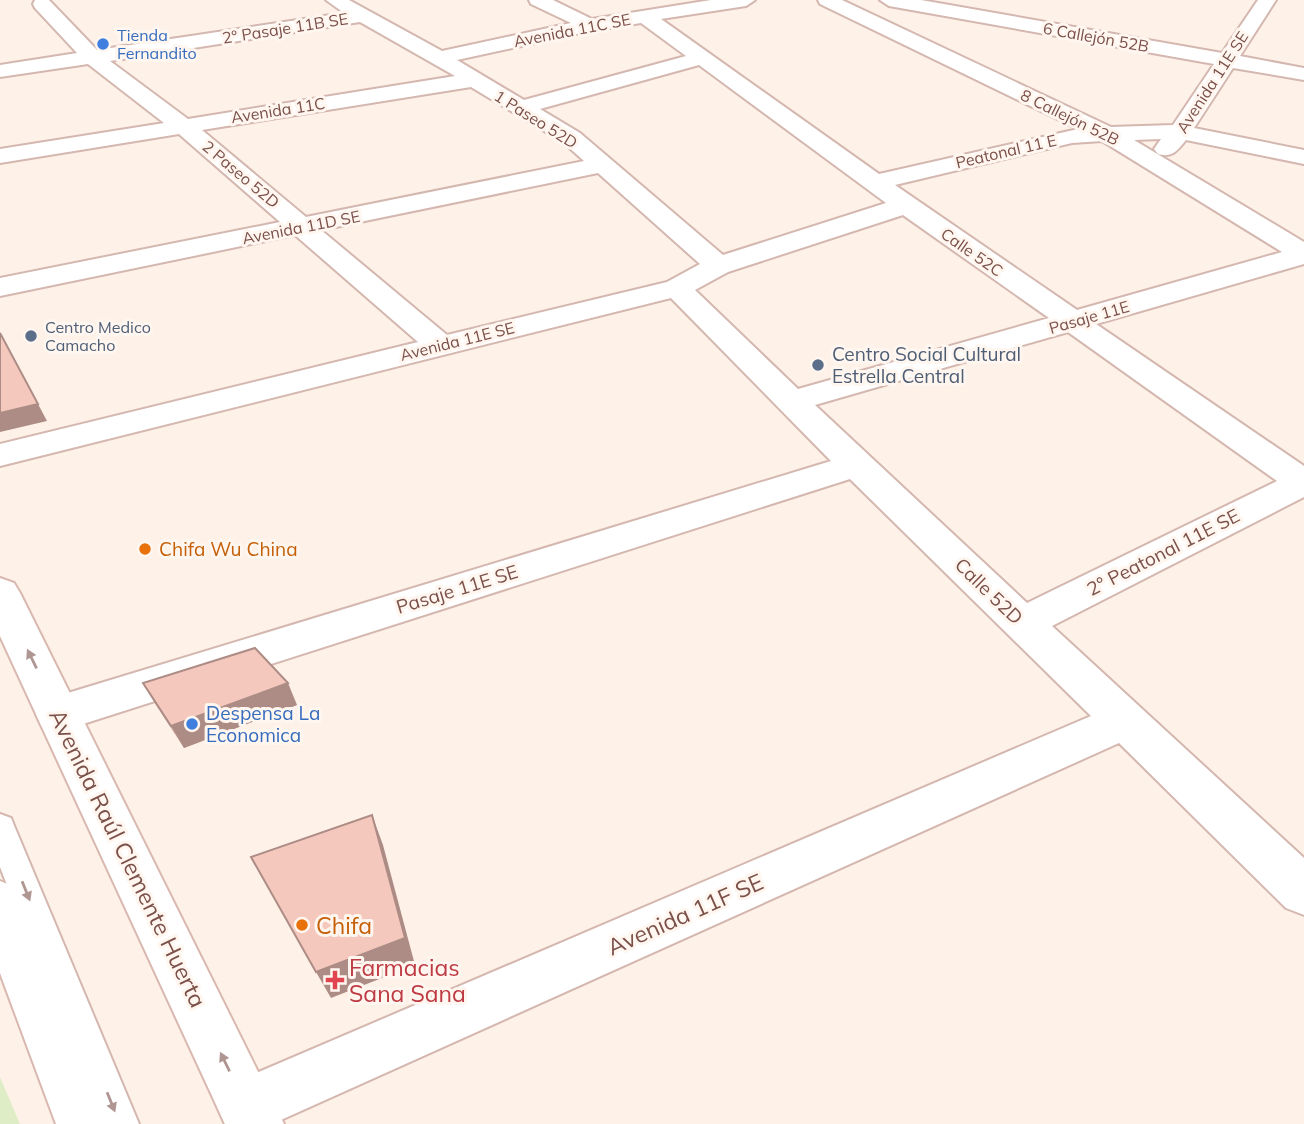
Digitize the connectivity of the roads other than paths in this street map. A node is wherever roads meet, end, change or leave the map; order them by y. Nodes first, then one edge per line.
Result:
1 (335, 0) edge
2 (538, 0) edge
3 (746, 0) edge
4 (827, 0) edge
5 (889, 0) edge
6 (1267, 0) edge
7 (52, 2) edge
8 (1054, 9) dead end
9 (362, 16) junction
10 (644, 16) junction
11 (590, 25) junction
12 (1034, 26) junction
13 (93, 58) junction
14 (439, 58) junction
15 (703, 58) junction
16 (1226, 60) junction
17 (0, 71) edge
18 (1304, 74) edge
19 (473, 80) junction
20 (520, 108) junction
21 (182, 125) junction
22 (1180, 132) junction
23 (1107, 134) junction
24 (0, 156) edge
25 (1304, 157) edge
26 (1156, 162) junction
27 (601, 165) junction
28 (875, 182) junction
29 (906, 205) junction
30 (304, 226) junction
31 (1304, 254) edge
32 (718, 266) junction
33 (0, 287) edge
34 (677, 288) junction
35 (1072, 322) junction
36 (440, 345) junction
37 (793, 401) junction
38 (0, 455) edge
39 (856, 465) junction
40 (1304, 482) edge
41 (0, 593) edge
42 (1021, 623) junction
43 (58, 714) junction
44 (1124, 721) junction
45 (0, 828) edge
46 (1304, 891) edge
47 (0, 905) edge
48 (251, 1115) edge
49 (85, 1124) edge
50 (120, 1124) edge

1 - 9 street, 1 Paseo 52D
2 - 11 street
3 - 10 street, Avenida 11C SE
4 - 23 street, 8 Callejón 52B
5 - 12 street, 6 Callejón 52B
6 - 16 street, Avenida 11E SE
7 - 13 street, 2 Paseo 52D
8 - 12 street
9 - 13 street, 2° Pasaje 11B SE
9 - 14 street, 1 Paseo 52D
10 - 11 street, Avenida 11C SE
10 - 15 street, Calle 52C
11 - 14 street, Avenida 11C SE
12 - 16 street, 6 Callejón 52B
13 - 17 street, 2° Pasaje 11B SE
13 - 21 street, 2 Paseo 52D
14 - 19 street, 1 Paseo 52D
15 - 20 street
15 - 28 street, Calle 52C
16 - 18 street, 6 Callejón 52B
16 - 22 street, Avenida 11E SE
19 - 20 street, 1 Paseo 52D
19 - 21 street, Avenida 11C
20 - 27 street, 1 Paseo 52D
21 - 24 street, Avenida 11C
21 - 30 street, 2 Paseo 52D
22 - 23 street, Peatonal 11 E
22 - 25 street, Peatonal 11 E
22 - 26 street, Avenida 11E SE
23 - 26 street, 8 Callejón 52B
23 - 28 street, Peatonal 11 E
26 - 31 street, 8 Callejón 52B
27 - 30 street, Avenida 11D SE
27 - 32 street, 1 Paseo 52D
28 - 29 street, Calle 52C
29 - 32 street, Avenida 11E SE
29 - 35 street, Calle 52C
30 - 33 street, Avenida 11D SE
30 - 36 street, 2 Paseo 52D
31 - 35 street, Pasaje 11E
32 - 34 street, Avenida 11E SE
34 - 36 street, Avenida 11E SE
34 - 37 street, Calle 52D
35 - 37 street, Pasaje 11E
35 - 40 street, Calle 52C
36 - 38 street, Avenida 11E SE
37 - 39 street, Calle 52D
39 - 42 street, Calle 52D
39 - 43 street, Pasaje 11E SE
40 - 42 street, 2° Peatonal 11E SE
43 -> 41 street, Avenida Raúl Clemente Huerta
42 - 44 street, Calle 52D
48 -> 43 street, Avenida Raúl Clemente Huerta
44 - 46 street, Calle 52D
44 - 48 street, Avenida 11F SE
45 -> 50 lane
47 - 49 street

